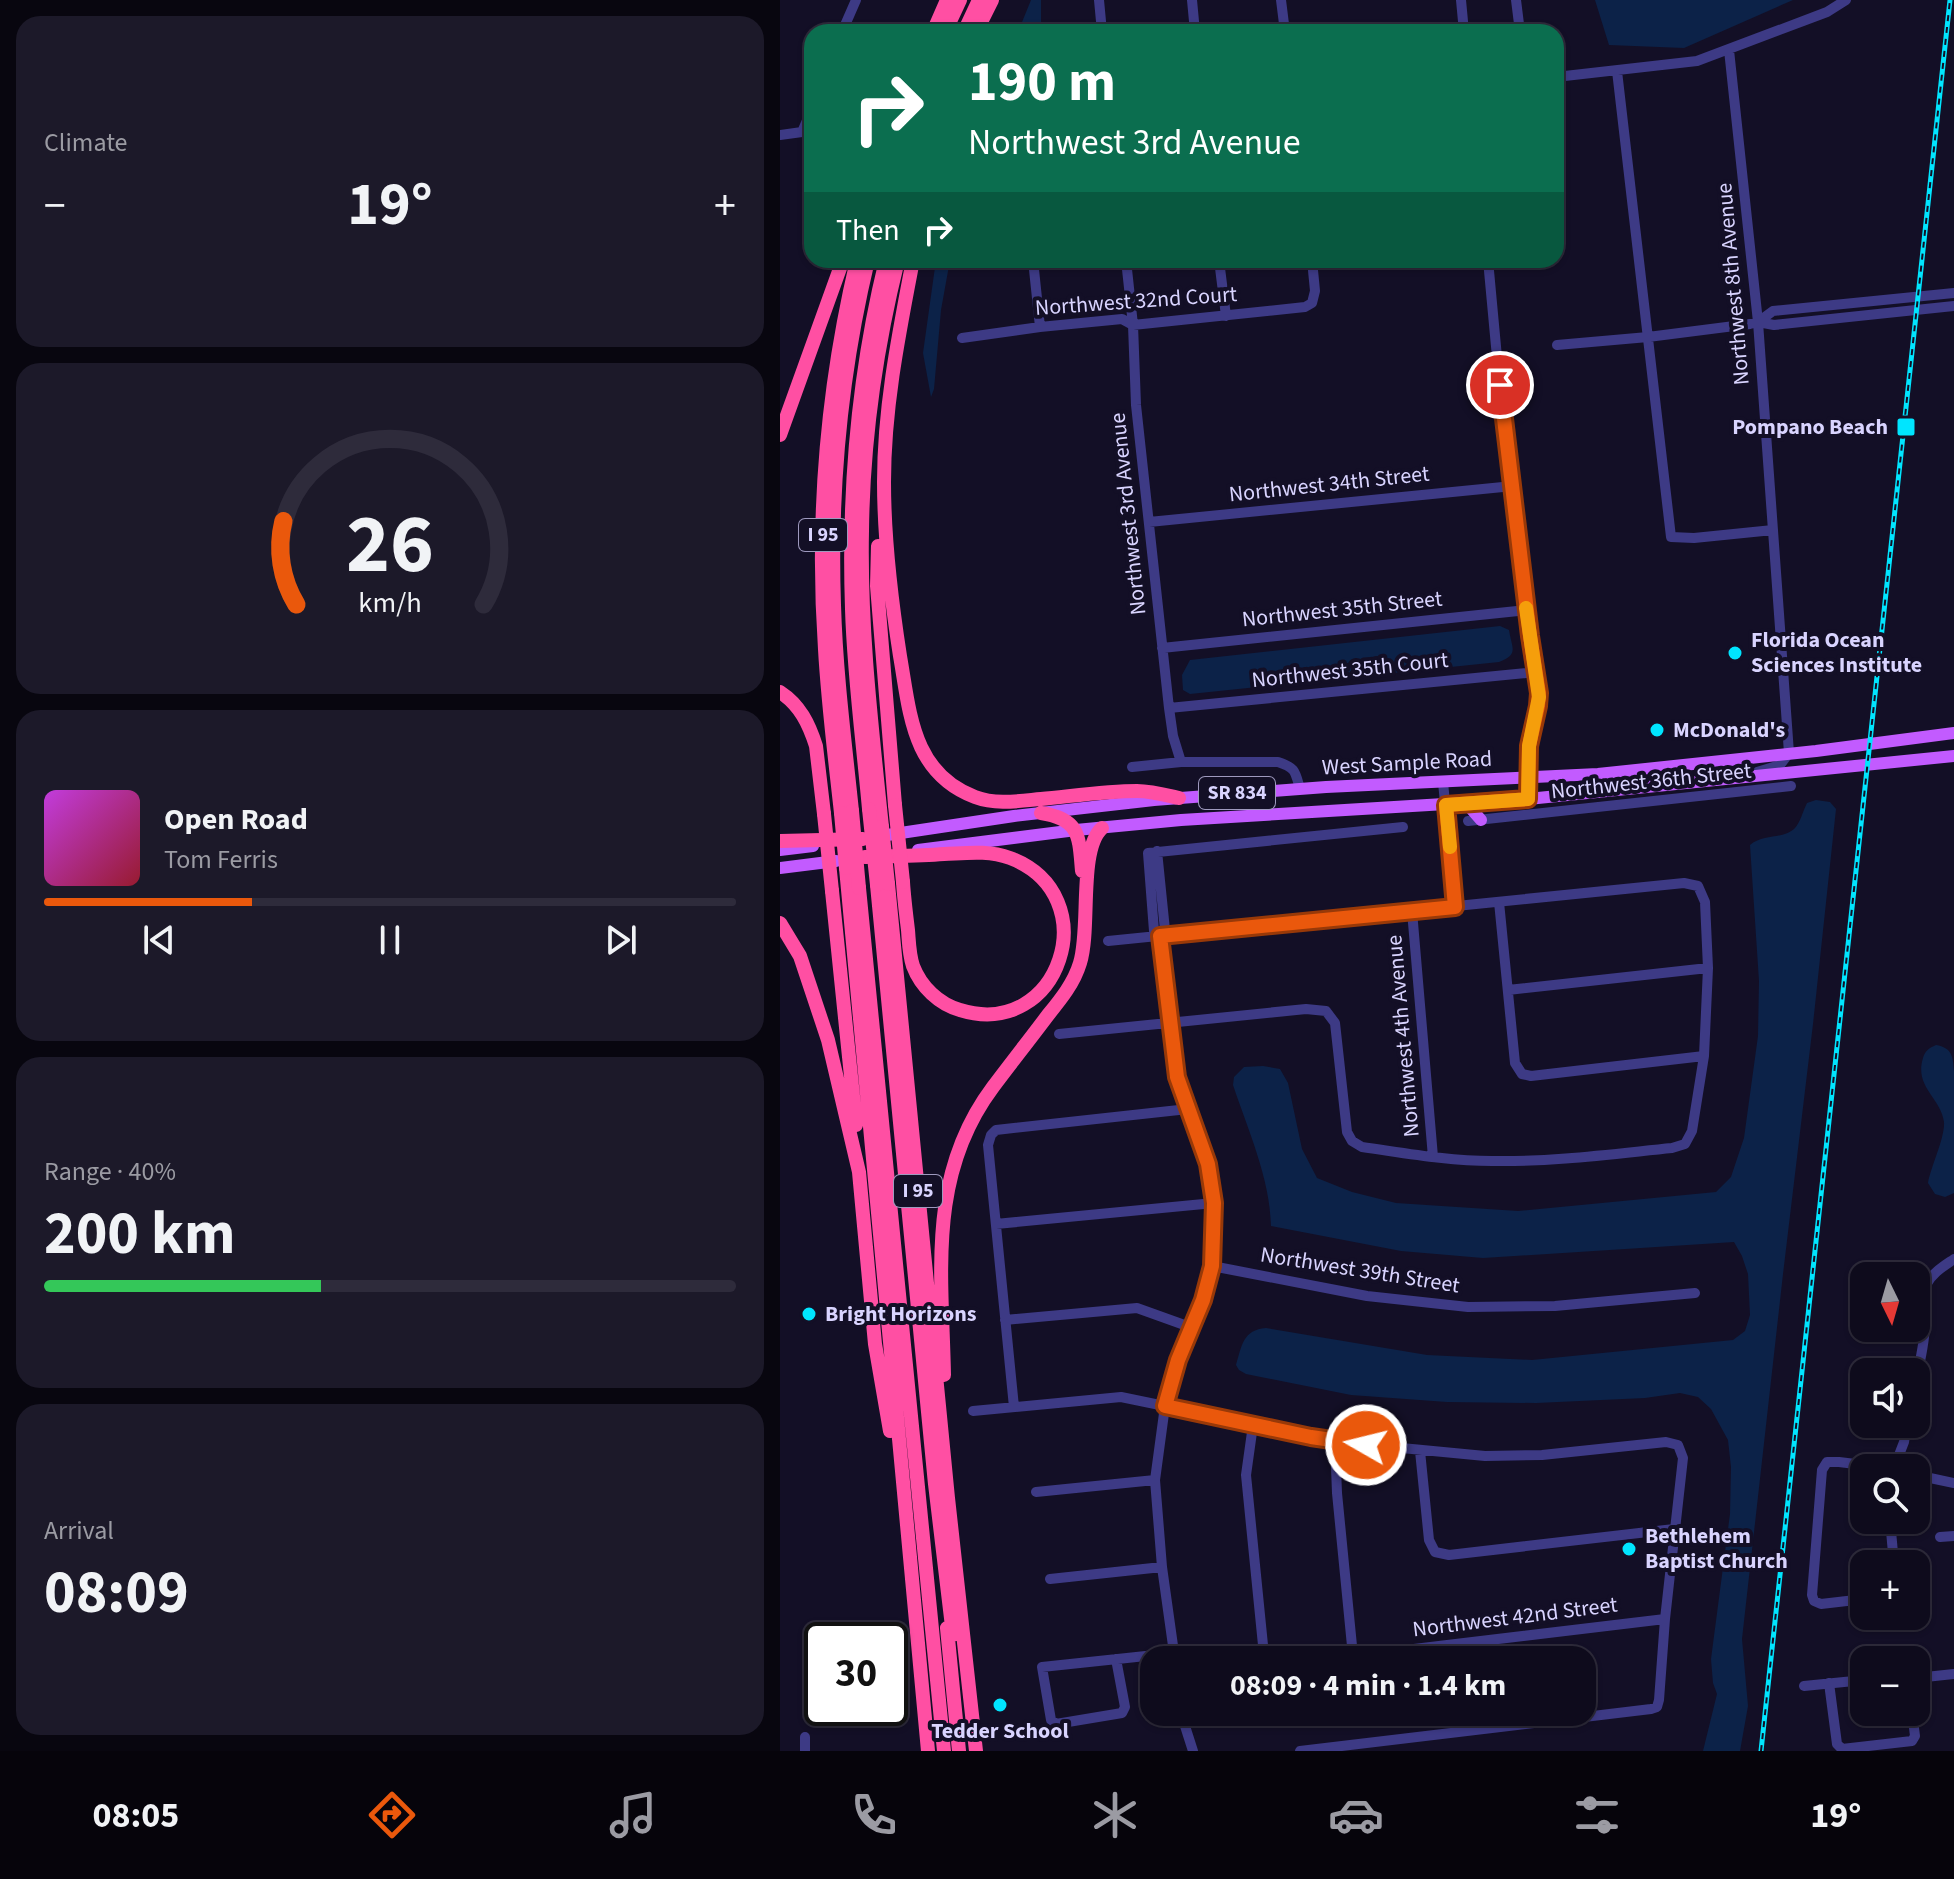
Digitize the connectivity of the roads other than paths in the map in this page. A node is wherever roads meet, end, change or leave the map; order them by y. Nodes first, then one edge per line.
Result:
1 (856, 0) edge
2 (947, 0) edge
3 (960, 0) edge
4 (979, 0) edge
5 (992, 0) edge
6 (1099, 0) edge
7 (1192, 0) edge
8 (1281, 0) edge
9 (1461, 0) edge
10 (1516, 0) edge
11 (1846, 0) edge
12 (846, 24) edge
13 (936, 24) edge
14 (949, 24) edge
15 (968, 24) edge
16 (980, 24) edge
17 (1101, 24) edge
18 (1194, 24) edge
19 (1284, 24) edge
20 (1463, 24) edge
21 (1519, 24) edge
22 (1729, 50) junction
23 (1617, 71) junction
24 (1564, 76) edge
25 (804, 127) edge
26 (780, 135) edge
27 (840, 268) edge
28 (855, 268) edge
29 (866, 268) edge
30 (884, 268) edge
31 (896, 268) edge
32 (912, 268) edge
33 (1034, 268) edge
34 (1127, 268) edge
35 (1220, 268) edge
36 (1313, 268) edge
37 (1489, 268) edge
38 (1954, 293) edge
39 (1954, 306) edge
40 (1226, 316) junction
41 (1758, 322) junction
42 (1133, 325) junction
43 (1040, 327) junction
44 (1648, 337) junction
45 (962, 338) dead end
46 (1557, 345) dead end
47 (780, 435) edge
48 (884, 479) junction
49 (1513, 486) junction
50 (1149, 522) junction
51 (1773, 530) junction
52 (1527, 610) junction
53 (1162, 648) junction
54 (1536, 672) junction
55 (780, 692) edge
56 (1169, 708) junction
57 (1954, 733) edge
58 (1789, 753) junction
59 (1954, 756) edge
60 (1181, 762) junction
61 (1132, 767) dead end
62 (1741, 776) junction
63 (1527, 778) junction
64 (1443, 782) junction
65 (1791, 786) dead end
66 (1300, 789) junction
67 (1740, 792) junction
68 (1179, 798) junction
69 (1528, 799) junction
70 (1467, 804) junction
71 (1446, 805) junction
72 (874, 807) junction
73 (846, 812) junction
74 (1041, 813) junction
75 (1474, 821) joint
76 (1403, 827) dead end
77 (1102, 828) junction
78 (1076, 830) junction
79 (863, 839) junction
80 (780, 841) edge
81 (780, 850) edge
82 (865, 857) junction
83 (780, 868) edge
84 (1086, 878) junction
85 (889, 883) junction
86 (854, 889) junction
87 (1499, 902) junction
88 (1455, 907) junction
89 (1412, 911) junction
90 (780, 923) edge
91 (1160, 936) junction
92 (1108, 941) dead end
93 (1708, 968) junction
94 (1508, 990) junction
95 (1170, 1023) junction
96 (1059, 1034) dead end
97 (1704, 1056) junction
98 (1188, 1109) junction
99 (1433, 1157) junction
100 (859, 1172) junction
101 (1214, 1203) junction
102 (996, 1224) junction
103 (1954, 1259) edge
104 (1212, 1266) junction
105 (1695, 1293) dead end
106 (1005, 1320) junction
107 (1190, 1327) junction
108 (1920, 1358) edge
109 (1165, 1406) junction
110 (1014, 1407) junction
111 (973, 1411) dead end
112 (1253, 1425) junction
113 (1339, 1442) junction
114 (1420, 1451) junction
115 (1850, 1463) edge
116 (1930, 1478) edge
117 (1155, 1480) junction
118 (1954, 1483) edge
119 (935, 1484) junction
120 (1036, 1492) dead end
121 (948, 1498) junction
122 (1674, 1529) junction
123 (908, 1532) junction
124 (1954, 1536) edge
125 (1940, 1537) dead end
126 (1162, 1567) junction
127 (1050, 1579) dead end
128 (1850, 1601) edge
129 (1665, 1619) junction
130 (1173, 1646) edge
131 (1263, 1646) edge
132 (1352, 1646) edge
133 (1437, 1646) edge
134 (1140, 1658) edge
135 (1116, 1659) junction
136 (1954, 1674) edge
137 (1930, 1677) edge
138 (1850, 1681) edge
139 (1829, 1683) junction
140 (1804, 1686) dead end
141 (1185, 1726) edge
142 (1914, 1726) edge
143 (805, 1737) dead end
144 (805, 1751) edge
145 (928, 1751) edge
146 (944, 1751) edge
147 (959, 1751) edge
148 (967, 1751) edge
149 (976, 1751) edge
150 (1193, 1751) edge
151 (1300, 1751) edge

1 - 12 street
2 - 13 highway
3 - 14 highway
4 - 15 highway
5 - 16 highway
6 - 17 street
7 - 18 street
8 - 19 street
9 - 20 street
10 - 21 street
11 - 22 street
22 - 23 street
22 - 41 street, Northwest 8th Avenue
23 - 24 street
23 - 44 street
25 - 26 street
27 - 47 highway
28 - 73 highway, I 95
29 - 73 highway
30 - 72 highway
31 - 72 highway, I 95
32 - 48 highway
33 - 43 street
34 - 42 street, Northwest 3rd Avenue
35 - 40 street
36 - 40 street, Northwest 32nd Court
37 - 49 street
38 - 41 street
39 - 41 street
40 - 42 street, Northwest 32nd Court
41 - 44 street
41 - 51 street, Northwest 8th Avenue
42 - 43 street, Northwest 32nd Court
42 - 50 street, Northwest 3rd Avenue
43 - 45 street, Northwest 32nd Court
44 - 46 street
44 - 51 street
48 - 68 highway
48 - 85 highway, bridge
49 - 50 street, Northwest 34th Street
49 - 52 street
50 - 53 street, Northwest 3rd Avenue
51 - 58 street, Northwest 8th Avenue
52 - 53 street, Northwest 35th Street
52 - 54 street
53 - 56 street, Northwest 3rd Avenue
54 - 56 street, Northwest 35th Court
54 - 63 street
55 - 100 highway, bridge
56 - 60 street, Northwest 3rd Avenue
57 - 58 main road, West Sample Road / SR 834
58 - 62 street
58 - 63 main road, West Sample Road / SR 834
59 - 62 main road, West Sample Road / SR 834
60 - 61 street
60 - 66 street
62 - 67 street
62 - 69 main road, West Sample Road / SR 834
63 - 64 main road, West Sample Road / SR 834
63 - 69 street
64 - 66 main road, West Sample Road / SR 834
64 - 71 street
65 - 67 street, Northwest 36th Street
66 - 68 main road, West Sample Road / SR 834
67 - 75 street, Northwest 36th Street
68 - 74 main road, West Sample Road / SR 834
69 - 70 main road, West Sample Road / SR 834
70 - 71 main road, West Sample Road / SR 834
70 - 75 main road
71 - 77 main road, West Sample Road / SR 834
71 - 88 street
72 - 85 highway, I 95, bridge
73 - 86 highway, bridge
74 - 78 highway
74 - 79 main road, West Sample Road / SR 834
76 - 91 street
77 - 78 main road, West Sample Road / SR 834
77 - 84 highway
78 - 82 main road, West Sample Road / SR 834
78 - 84 highway
79 - 80 highway
79 - 81 main road, SR 834
82 - 83 main road, SR 834
82 - 85 highway
84 - 121 highway
85 - 119 highway
85 - 121 highway, I 95
86 - 123 highway, I 95
86 - 146 highway
87 - 88 street
87 - 93 street
87 - 94 street
88 - 89 street
89 - 91 street
89 - 99 street, Northwest 4th Avenue
90 - 100 highway
91 - 92 street
91 - 95 street
93 - 94 street
93 - 97 street
94 - 97 street
95 - 96 street
95 - 98 street
95 - 99 street
97 - 99 street
98 - 101 street
98 - 102 street
100 - 123 highway
101 - 102 street
101 - 104 street
102 - 106 street
103 - 108 street
104 - 105 street, Northwest 39th Street
104 - 107 street
106 - 107 street
106 - 110 street
107 - 109 street
109 - 110 street
109 - 112 street
109 - 117 street
110 - 111 street
112 - 113 street
112 - 131 street
113 - 114 street
113 - 132 street
114 - 122 street
114 - 122 street
115 - 128 street
116 - 118 street
117 - 120 street
117 - 126 street
119 - 147 highway
119 - 148 highway
121 - 149 highway, I 95
122 - 129 street
123 - 145 highway, I 95
124 - 125 street
126 - 127 street
126 - 130 street
129 - 133 street, Northwest 42nd Street
129 - 151 street
134 - 135 street
135 - 135 street
136 - 137 street
138 - 139 street
139 - 140 street
139 - 142 street
141 - 150 street
143 - 144 street

